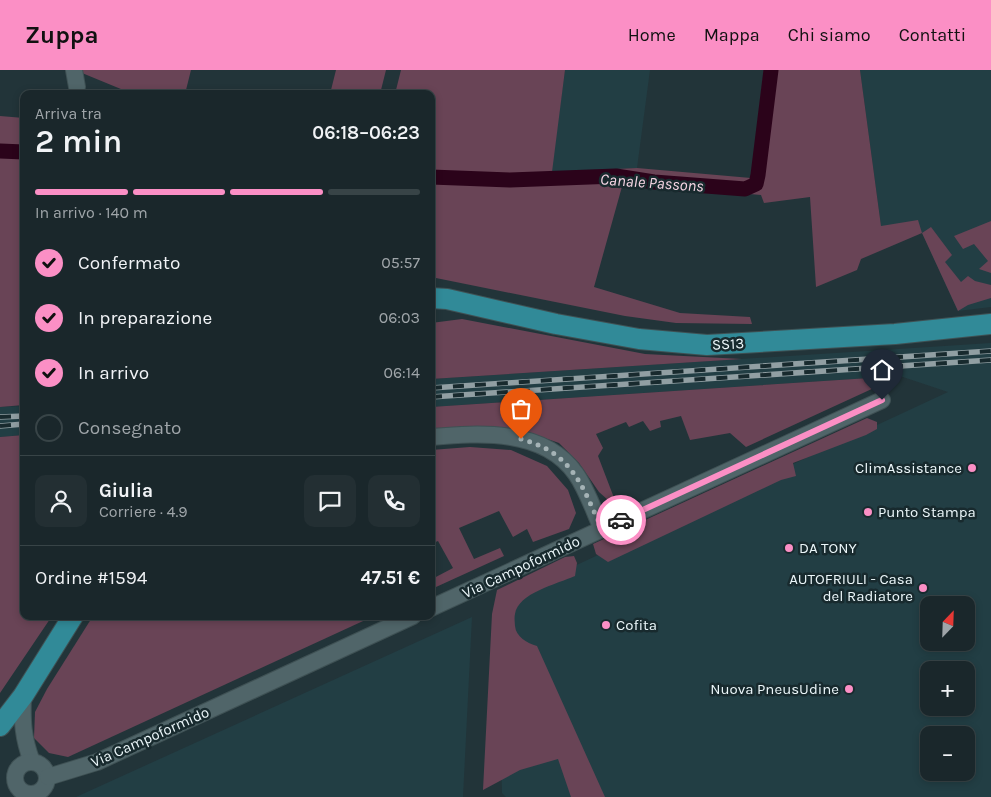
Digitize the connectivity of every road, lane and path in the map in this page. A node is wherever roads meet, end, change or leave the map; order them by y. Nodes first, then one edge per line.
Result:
1 (74, 70) edge
2 (77, 87) dead end
3 (435, 298) edge
4 (468, 304) junction
5 (435, 308) edge
6 (991, 324) edge
7 (882, 400) dead end
8 (435, 437) edge
9 (602, 529) junction
10 (435, 606) edge
11 (70, 620) edge
12 (404, 620) edge
13 (23, 696) junction
14 (0, 726) edge
15 (32, 762) junction
16 (48, 777) junction
17 (7, 780) edge

1 - 2 street
3 - 4 main road, SS13
4 - 5 main road, SS13
4 - 6 main road, SS13 / SS13
7 - 9 street, Via Campoformido
8 - 9 street
9 - 10 street, Via Campoformido
11 - 13 main road
12 - 16 street, Via Campoformido
13 - 14 main road
13 - 15 street
15 - 16 street
15 - 17 street
16 - 17 street

